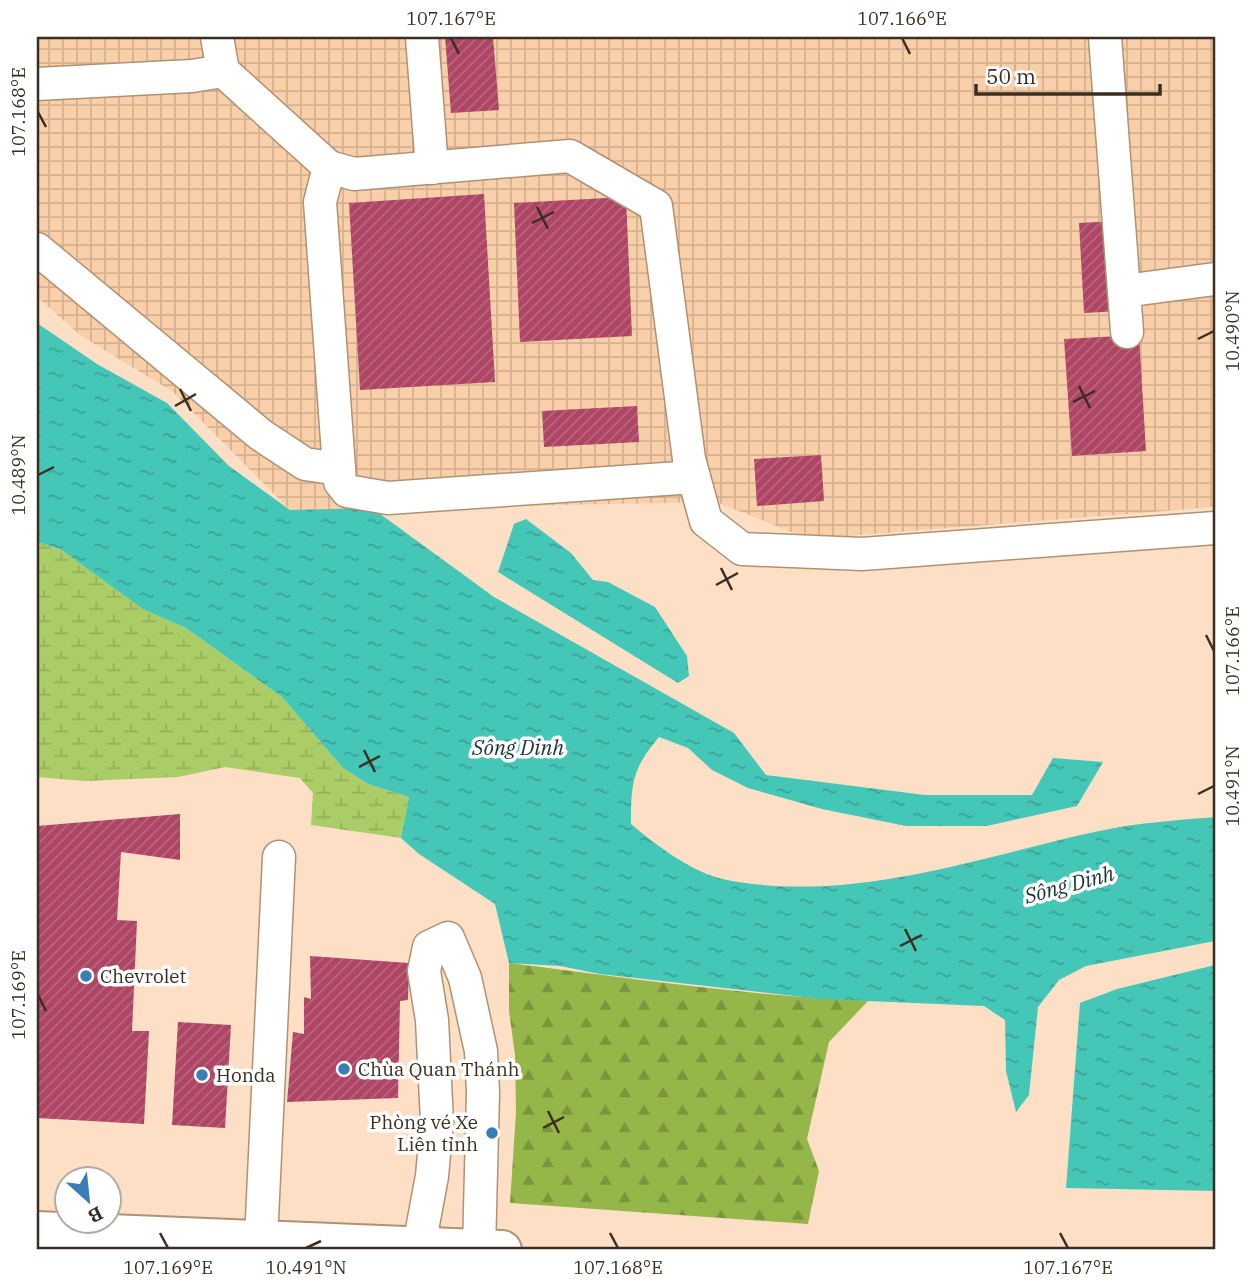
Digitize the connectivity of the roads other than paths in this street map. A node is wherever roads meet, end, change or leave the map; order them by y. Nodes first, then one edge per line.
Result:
1 (218, 37) edge
2 (422, 37) edge
3 (1105, 37) edge
4 (223, 71) junction
5 (37, 84) edge
6 (329, 167) junction
7 (432, 168) junction
8 (37, 249) edge
9 (1215, 279) edge
10 (1124, 291) junction
11 (1127, 332) dead end
12 (339, 469) junction
13 (694, 477) junction
14 (1215, 528) edge
15 (279, 857) dead end
16 (37, 1231) edge
17 (261, 1240) junction
18 (419, 1247) junction
19 (491, 1250) edge

1 - 4 street
2 - 7 street
3 - 10 street
4 - 5 street
4 - 6 street
6 - 7 street
6 - 12 street
7 - 13 street
8 - 12 street
9 - 10 street
10 - 11 street
12 - 13 street
13 - 14 street
15 - 17 street
16 - 17 highway
17 - 18 highway
18 - 19 highway
18 - 19 street

